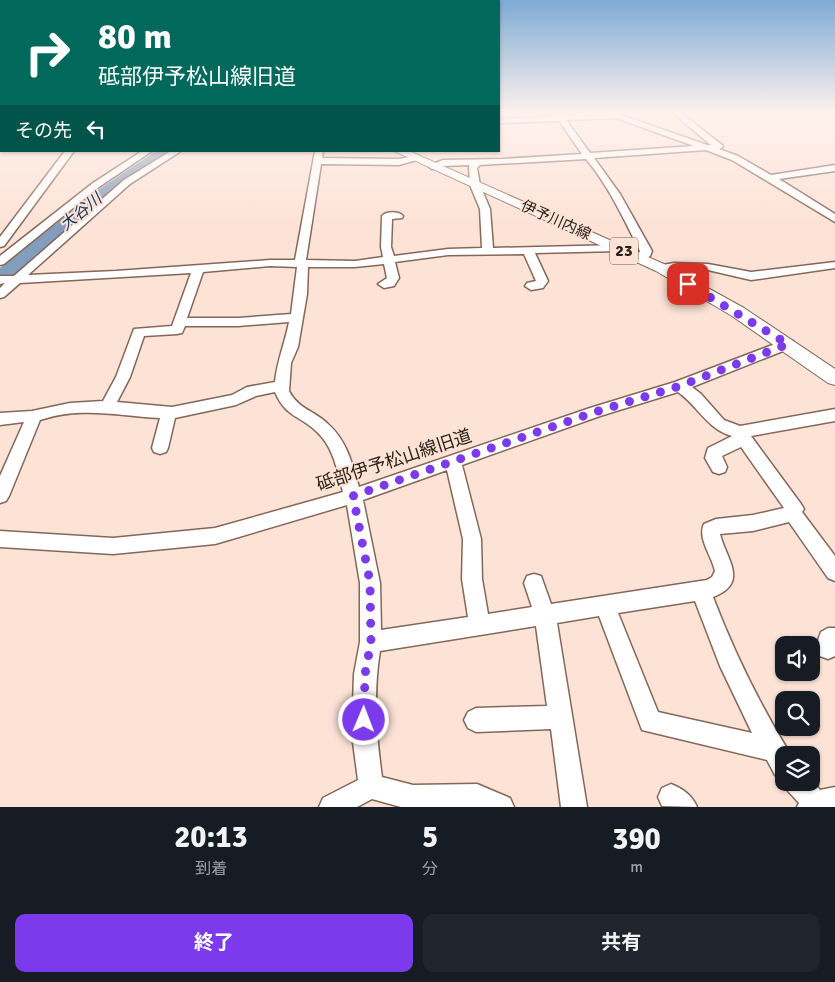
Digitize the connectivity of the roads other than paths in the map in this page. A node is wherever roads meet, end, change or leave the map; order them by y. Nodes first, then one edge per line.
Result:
1 (69, 152) edge
2 (146, 152) edge
3 (176, 152) edge
4 (401, 152) edge
5 (585, 152) edge
6 (657, 152) edge
7 (719, 152) edge
8 (587, 155) junction
9 (318, 156) edge
10 (416, 159) junction
11 (477, 163) junction
12 (432, 166) junction
13 (835, 168) edge
14 (770, 178) junction
15 (475, 185) junction
16 (835, 206) edge
17 (824, 212) junction
18 (398, 216) dead end
19 (835, 219) edge
20 (0, 244) edge
21 (618, 248) junction
22 (528, 250) junction
23 (488, 251) junction
24 (641, 259) junction
25 (389, 260) junction
26 (0, 262) edge
27 (303, 263) junction
28 (835, 265) edge
29 (198, 268) junction
30 (661, 268) junction
31 (15, 279) junction
32 (0, 280) edge
33 (384, 284) dead end
34 (531, 286) dead end
35 (0, 294) edge
36 (296, 318) junction
37 (180, 322) junction
38 (788, 344) junction
39 (835, 378) edge
40 (282, 386) junction
41 (680, 386) junction
42 (108, 406) junction
43 (169, 414) junction
44 (835, 415) edge
45 (32, 417) junction
46 (0, 419) edge
47 (740, 432) junction
48 (160, 448) dead end
49 (453, 462) junction
50 (719, 467) dead end
51 (0, 496) edge
52 (353, 496) junction
53 (793, 513) junction
54 (0, 539) edge
55 (835, 572) edge
56 (534, 583) dead end
57 (701, 591) junction
58 (605, 606) junction
59 (545, 615) junction
60 (480, 625) junction
61 (371, 642) junction
62 (561, 716) junction
63 (476, 720) dead end
64 (775, 751) edge
65 (775, 757) edge
66 (371, 786) junction
67 (806, 791) edge
68 (820, 804) edge
69 (332, 807) edge
70 (501, 807) edge
71 (574, 807) edge

1 - 20 street
2 - 26 street
3 - 31 street
4 - 10 main road, 伊予川内線 / 23
5 - 8 street
6 - 8 street
7 - 14 street
8 - 11 street
8 - 24 street
9 - 10 street
9 - 27 street
10 - 12 main road, 伊予川内線 / 23
11 - 12 street
11 - 15 street
12 - 15 main road, 伊予川内線 / 23
13 - 14 street
14 - 17 street
15 - 21 main road, 伊予川内線 / 23
15 - 23 street
16 - 17 street
17 - 19 street
18 - 25 street
21 - 22 street
21 - 24 main road, 伊予川内線 / 23
22 - 23 street
22 - 34 street
23 - 25 street
24 - 30 main road, 伊予川内線 / 23
25 - 27 street
25 - 33 street
27 - 29 street
27 - 36 street
28 - 30 street
29 - 31 street
29 - 37 street
30 - 38 main road, 伊予川内線 / 23
31 - 32 street
31 - 35 street
36 - 37 street
36 - 40 street
37 - 42 street
38 - 39 main road, 伊予川内線 / 23
38 - 41 street, 砥部伊予松山線旧道
40 - 43 street
40 - 52 street
41 - 47 street
41 - 49 street, 砥部伊予松山線旧道
42 - 43 street
42 - 45 street
43 - 48 street
44 - 47 street
45 - 46 street
45 - 51 street
47 - 50 street
47 - 53 street
49 - 52 street, 砥部伊予松山線旧道
49 - 60 street
52 - 54 street, 砥部伊予松山線旧道
52 - 61 street
53 - 55 street
53 - 57 street
56 - 59 street
57 - 58 street
57 - 64 street
58 - 59 street
58 - 65 street
59 - 60 street
59 - 62 street
60 - 61 street
61 - 66 street
62 - 63 street
62 - 71 street
66 - 69 street
66 - 70 street
67 - 68 street

